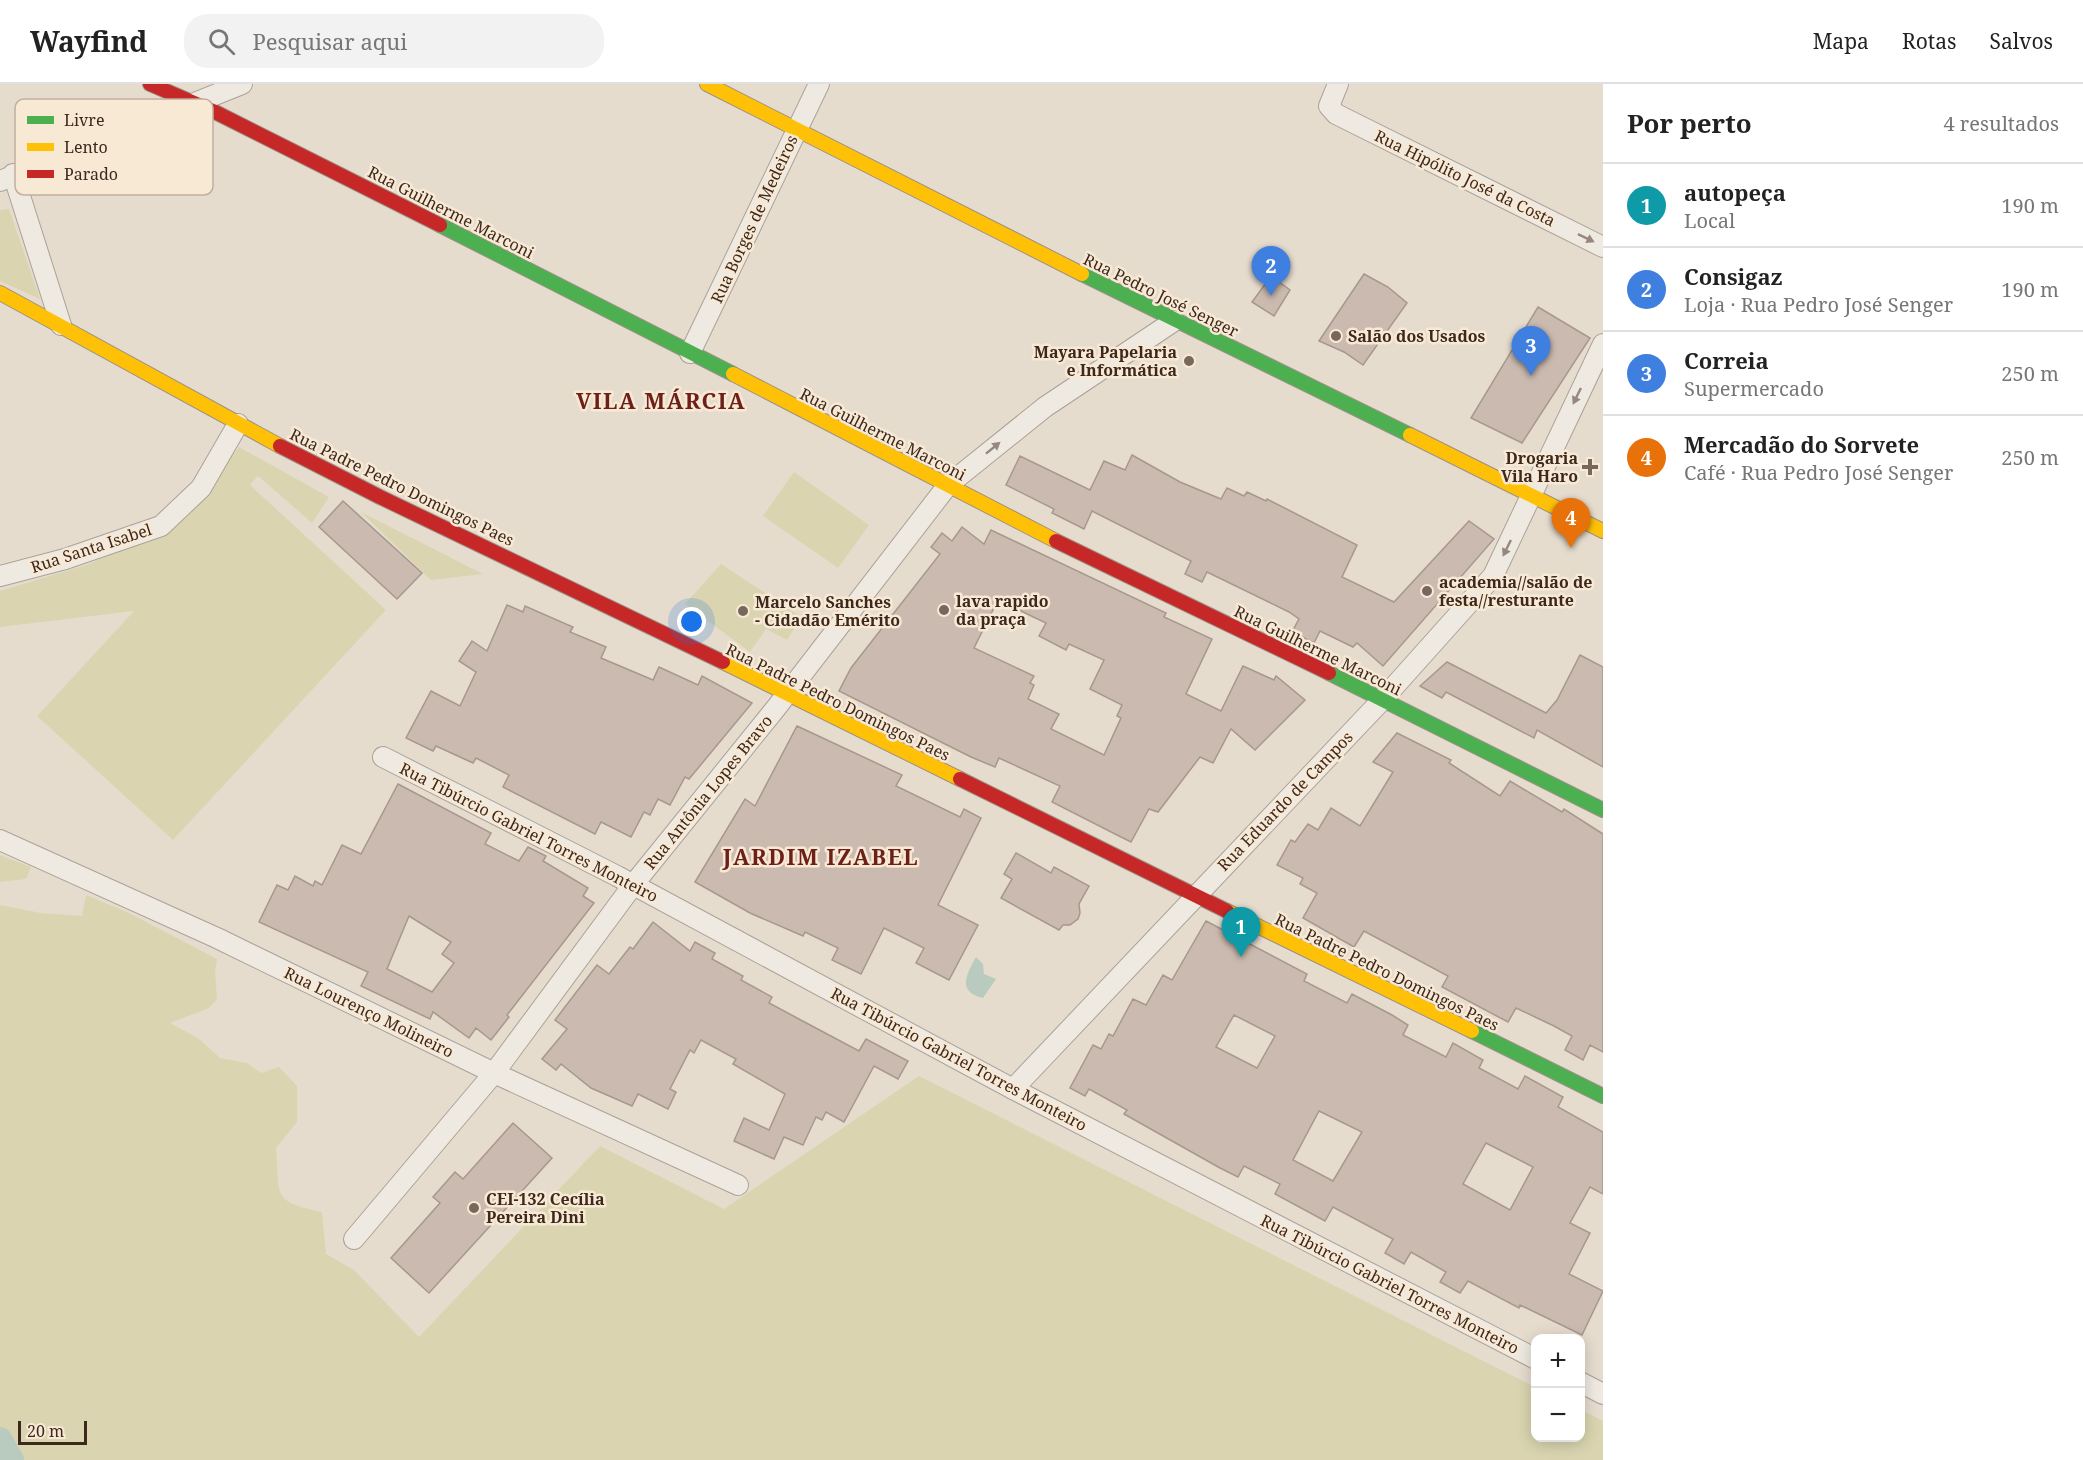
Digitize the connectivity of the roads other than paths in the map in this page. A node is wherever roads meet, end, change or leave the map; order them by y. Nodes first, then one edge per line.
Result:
1 (150, 84) edge
2 (242, 84) edge
3 (707, 84) edge
4 (819, 84) edge
5 (1338, 84) edge
6 (186, 99) edge
7 (205, 99) edge
8 (213, 112) edge
9 (797, 128) junction
10 (6, 177) edge
11 (1603, 247) edge
12 (0, 293) edge
13 (1174, 321) junction
14 (61, 325) junction
15 (1603, 344) edge
16 (690, 353) junction
17 (238, 424) junction
18 (948, 485) junction
19 (1531, 495) junction
20 (1603, 531) edge
21 (0, 576) edge
22 (786, 695) junction
23 (1383, 699) junction
24 (383, 757) dead end
25 (1603, 810) edge
26 (0, 840) edge
27 (633, 885) junction
28 (1194, 896) junction
29 (494, 1073) junction
30 (1013, 1089) junction
31 (1603, 1096) edge
32 (738, 1185) dead end
33 (354, 1239) dead end
34 (1531, 1356) edge
35 (1585, 1384) edge
36 (1603, 1394) edge

1 - 6 street, Rua Guilherme Marconi
2 - 7 street
3 - 9 street, Rua Pedro José Senger
4 - 9 street, Rua Borges de Medeiros
5 -> 11 street, Rua Hipólito José da Costa
8 - 16 street, Rua Guilherme Marconi
9 - 13 street, Rua Pedro José Senger
9 - 16 street, Rua Borges de Medeiros
10 - 14 street
12 - 14 street, Rua Padre Pedro Domingos Paes
18 -> 13 street, Rua Antônia Lopes Bravo
13 - 19 street, Rua Pedro José Senger
14 - 17 street, Rua Padre Pedro Domingos Paes
15 -> 19 street, Rua Eduardo de Campos
16 - 18 street, Rua Guilherme Marconi
17 - 21 street, Rua Santa Isabel
17 - 22 street, Rua Padre Pedro Domingos Paes
18 - 22 street, Rua Antônia Lopes Bravo
18 - 23 street, Rua Guilherme Marconi
19 - 20 street, Rua Pedro José Senger
19 -> 23 street, Rua Eduardo de Campos
22 - 27 street, Rua Antônia Lopes Bravo
22 - 28 street, Rua Padre Pedro Domingos Paes
23 - 25 street, Rua Guilherme Marconi
23 - 28 street, Rua Eduardo de Campos
24 - 27 street, Rua Tibúrcio Gabriel Torres Monteiro
26 - 29 street, Rua Lourenço Molineiro
27 - 29 street, Rua Antônia Lopes Bravo
27 - 30 street, Rua Tibúrcio Gabriel Torres Monteiro
28 - 30 street, Rua Eduardo de Campos
28 - 31 street, Rua Padre Pedro Domingos Paes
29 - 32 street, Rua Lourenço Molineiro
29 - 33 street, Rua Antônia Lopes Bravo
30 - 34 street, Rua Tibúrcio Gabriel Torres Monteiro
35 - 36 street

